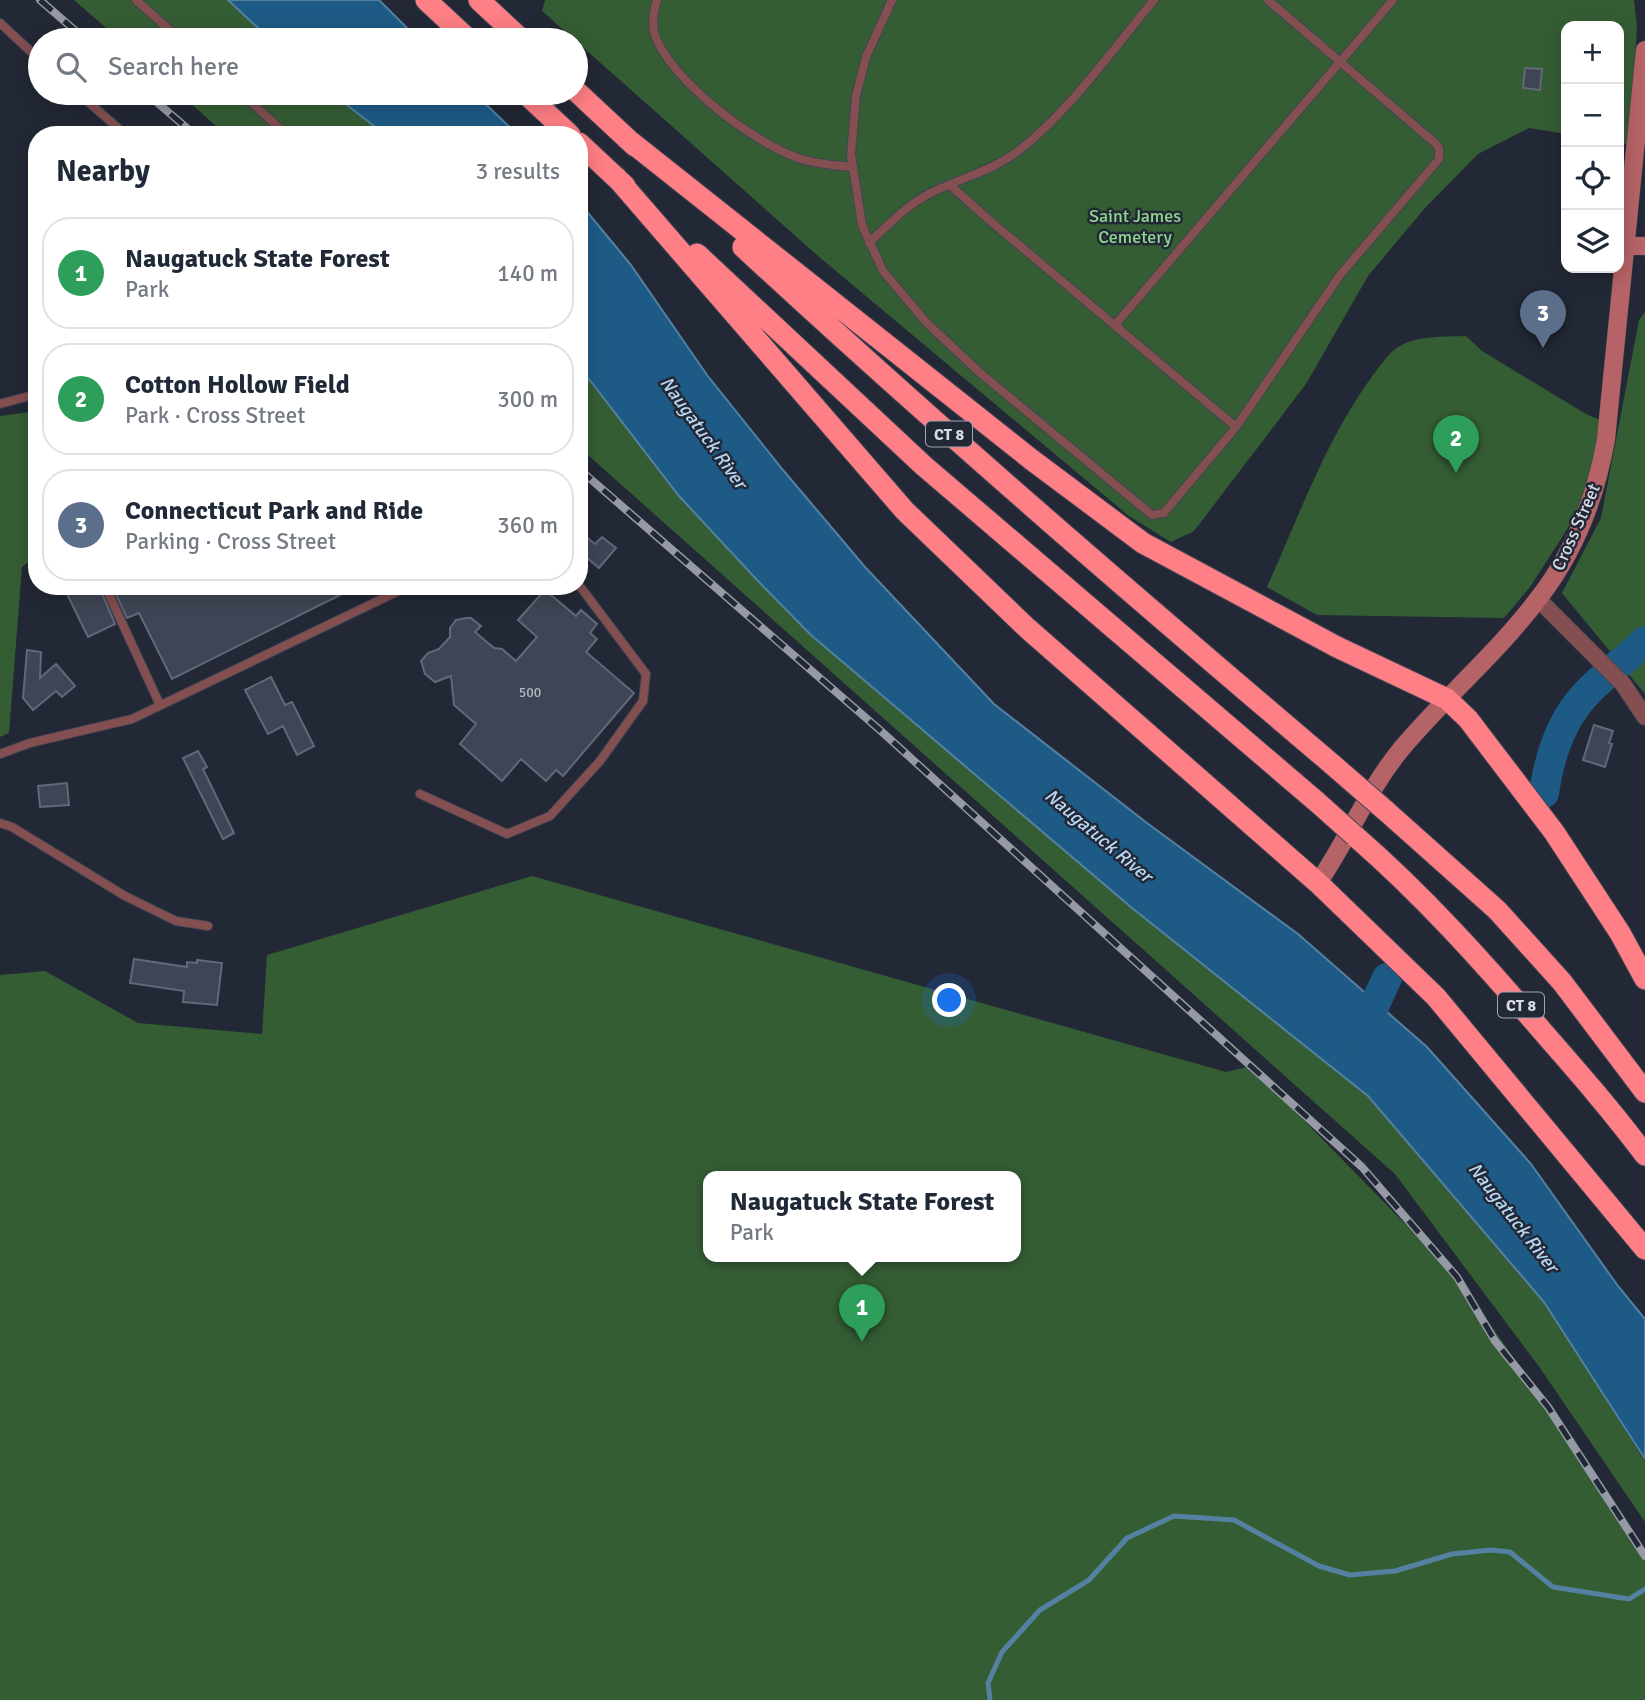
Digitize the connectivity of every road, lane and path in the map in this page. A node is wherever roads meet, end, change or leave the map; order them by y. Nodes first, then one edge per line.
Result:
1 (136, 0) edge
2 (426, 0) edge
3 (479, 0) edge
4 (657, 0) edge
5 (892, 0) edge
6 (1154, 0) edge
7 (1268, 0) edge
8 (1393, 0) edge
9 (0, 23) edge
10 (168, 28) edge
11 (456, 28) edge
12 (509, 28) edge
13 (28, 49) edge
14 (1645, 50) edge
15 (1339, 61) junction
16 (588, 102) edge
17 (92, 105) edge
18 (255, 105) edge
19 (538, 105) edge
20 (116, 126) edge
21 (277, 126) edge
22 (560, 126) edge
23 (626, 138) junction
24 (588, 152) edge
25 (851, 167) junction
26 (616, 177) junction
27 (951, 186) junction
28 (869, 243) junction
29 (1626, 246) junction
30 (1645, 246) edge
31 (1115, 325) junction
32 (28, 396) edge
33 (0, 404) edge
34 (1236, 427) junction
35 (109, 595) edge
36 (390, 595) edge
37 (587, 595) edge
38 (1538, 599) junction
39 (1447, 699) junction
40 (160, 705) junction
41 (1645, 717) edge
42 (0, 754) edge
43 (419, 794) dead end
44 (0, 822) edge
45 (1318, 883) junction
46 (208, 926) dead end
47 (1645, 979) edge
48 (1645, 1092) edge
49 (1645, 1155) edge
50 (1645, 1249) edge

1 - 10 lane
2 - 11 highway
3 - 12 highway
4 - 25 lane
5 - 25 lane
6 - 27 lane
7 - 15 lane
8 - 15 lane
9 - 13 lane
14 - 29 street, Cross Street
15 - 31 lane
15 - 34 lane
16 - 23 highway, CT 8
17 - 20 lane
18 - 21 lane
19 - 22 highway
23 - 39 highway
23 - 48 highway, CT 8, bridge
24 - 26 highway, CT 8
25 - 28 lane
26 - 45 highway
26 - 49 highway, CT 8, bridge
27 - 28 lane
27 - 31 lane
28 - 34 lane
29 - 30 street
29 - 38 street, Cross Street
31 - 34 lane
32 - 33 lane
35 - 40 lane
36 - 40 lane
37 - 43 lane
38 - 39 street, Cross Street
38 - 41 street
39 - 45 street, Cross Street
39 - 47 highway
40 - 42 lane
44 - 46 lane
45 - 50 highway

